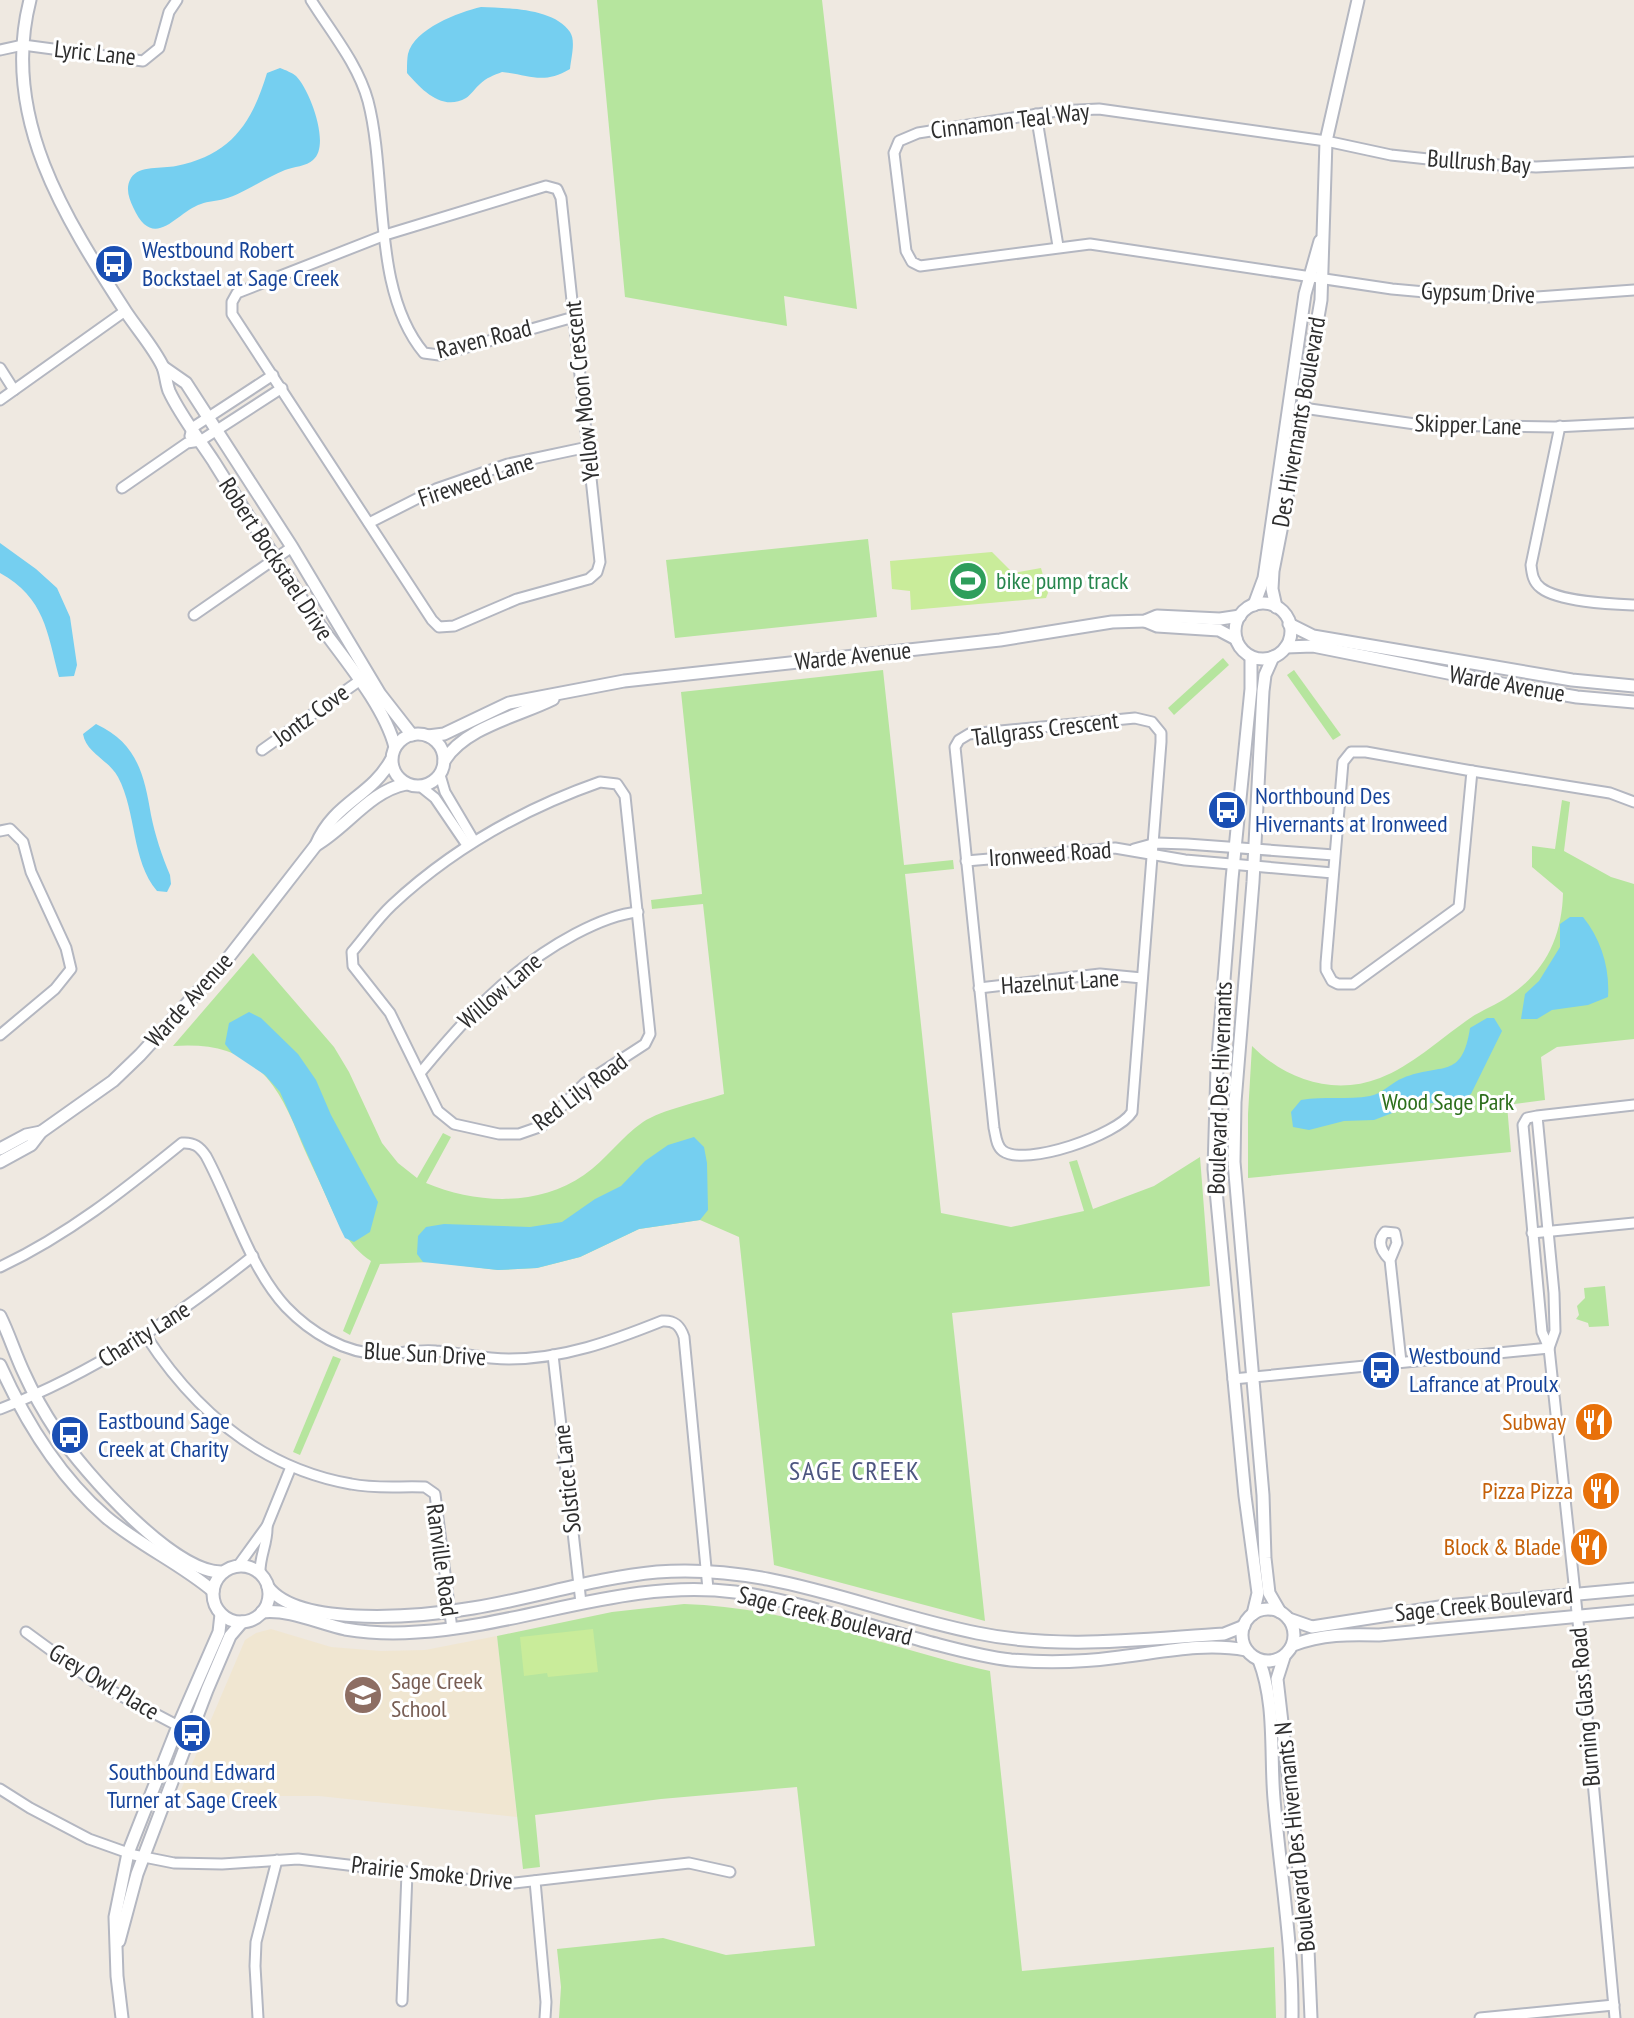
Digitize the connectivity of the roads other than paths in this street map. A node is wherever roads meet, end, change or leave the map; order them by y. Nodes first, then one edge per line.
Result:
1 (30, 0) edge
2 (177, 0) edge
3 (311, 0) edge
4 (1358, 0) edge
5 (23, 45) junction
6 (0, 50) edge
7 (1036, 114) junction
8 (1326, 141) junction
9 (1634, 162) edge
10 (1322, 234) junction
11 (385, 235) junction
12 (1058, 246) junction
13 (1308, 276) junction
14 (1323, 279) junction
15 (1634, 290) edge
16 (125, 311) junction
17 (574, 317) junction
18 (163, 367) junction
19 (0, 368) edge
20 (273, 375) junction
21 (282, 388) junction
22 (14, 390) junction
23 (0, 400) edge
24 (1303, 408) junction
25 (209, 417) junction
26 (1634, 423) edge
27 (1560, 426) junction
28 (192, 428) junction
29 (217, 430) junction
30 (200, 441) junction
31 (187, 443) junction
32 (588, 447) junction
33 (122, 488) dead end
34 (369, 523) junction
35 (292, 547) junction
36 (274, 557) junction
37 (1254, 605) junction
38 (1634, 605) edge
39 (1276, 607) junction
40 (194, 615) dead end
41 (1240, 616) junction
42 (1145, 621) junction
43 (1289, 624) junction
44 (1236, 639) junction
45 (1286, 647) junction
46 (1251, 657) junction
47 (1273, 657) junction
48 (359, 681) junction
49 (1634, 686) edge
50 (560, 694) junction
51 (1634, 702) edge
52 (412, 735) junction
53 (428, 736) junction
54 (395, 747) junction
55 (262, 750) dead end
56 (391, 760) junction
57 (444, 761) junction
58 (1472, 771) junction
59 (440, 775) junction
60 (406, 784) junction
61 (420, 786) junction
62 (1634, 802) edge
63 (0, 831) edge
64 (471, 843) junction
65 (316, 845) junction
66 (1235, 848) junction
67 (1152, 850) junction
68 (1255, 850) junction
69 (1334, 855) junction
70 (966, 861) junction
71 (1233, 864) junction
72 (1254, 866) junction
73 (1333, 873) junction
74 (638, 912) junction
75 (1142, 978) junction
76 (979, 988) junction
77 (0, 1035) edge
78 (421, 1072) junction
79 (1634, 1105) edge
80 (1537, 1116) junction
81 (41, 1132) junction
82 (0, 1149) edge
83 (0, 1162) edge
84 (1634, 1223) edge
85 (1548, 1231) junction
86 (1532, 1233) junction
87 (253, 1256) junction
88 (1390, 1260) dead end
89 (0, 1267) edge
90 (0, 1316) edge
91 (146, 1336) junction
92 (1549, 1348) junction
93 (553, 1355) junction
94 (1401, 1362) junction
95 (0, 1365) edge
96 (1252, 1377) junction
97 (1233, 1379) junction
98 (27, 1398) junction
99 (0, 1409) edge
100 (291, 1467) junction
101 (267, 1526) junction
102 (238, 1566) junction
103 (708, 1571) junction
104 (223, 1572) junction
105 (260, 1574) junction
106 (579, 1584) junction
107 (268, 1587) junction
108 (708, 1589) junction
109 (1634, 1589) edge
110 (213, 1591) junction
111 (1574, 1595) junction
112 (581, 1603) junction
113 (450, 1611) junction
114 (1634, 1611) edge
115 (262, 1612) junction
116 (221, 1614) junction
117 (1253, 1614) junction
118 (1284, 1615) junction
119 (1576, 1616) junction
120 (242, 1622) junction
121 (1244, 1626) junction
122 (452, 1629) junction
123 (26, 1632) dead end
124 (1293, 1645) junction
125 (1246, 1650) junction
126 (1284, 1657) junction
127 (1259, 1660) junction
128 (181, 1728) junction
129 (0, 1789) edge
130 (135, 1855) junction
131 (277, 1860) junction
132 (730, 1872) dead end
133 (407, 1873) junction
134 (535, 1881) junction
135 (402, 2001) dead end
136 (1614, 2005) junction
137 (122, 2018) edge
138 (258, 2018) edge
139 (545, 2018) edge
140 (1292, 2018) edge
141 (1311, 2018) edge
142 (1480, 2018) edge
143 (1615, 2018) edge

1 - 5 street, Robert Bockstael Drive
2 - 5 street, Lyric Lane
3 - 11 street
4 - 8 street, Des Hivernants Boulevard
5 - 6 street, Lyric Lane
5 - 16 street, Robert Bockstael Drive
7 - 8 street, Cinnamon Teal Way
7 - 12 street
7 - 12 street, Cinnamon Teal Way
8 - 9 street, Bullrush Bay
8 - 10 street, Des Hivernants Boulevard
10 - 13 street, Des Hivernants Boulevard
10 - 14 street, Des Hivernants Boulevard
11 - 17 street, Raven Road
11 - 17 street, Yellow Moon Crescent
11 - 20 street, Yellow Moon Crescent
12 - 13 street, Cinnamon Teal Way
13 - 14 street, Cinnamon Teal Way
13 - 37 street, Des Hivernants Boulevard
14 - 15 street, Gypsum Drive
14 - 24 street, Des Hivernants Boulevard
16 - 18 street, Robert Bockstael Drive
16 - 22 street
17 - 32 street, Yellow Moon Crescent
18 - 25 street, Robert Bockstael Drive
18 - 28 street, Robert Bockstael Drive
19 - 22 street
20 - 21 street, Yellow Moon Crescent
20 - 25 street
21 - 29 street
21 - 34 street, Yellow Moon Crescent
22 - 23 street
24 - 27 street, Skipper Lane
24 - 39 street, Des Hivernants Boulevard
25 - 28 street
25 - 29 street, Robert Bockstael Drive
26 - 27 street, Skipper Lane
27 - 38 street
28 - 30 street, Robert Bockstael Drive
28 - 31 street
29 - 30 street
29 - 35 street, Robert Bockstael Drive
30 - 31 street
30 - 36 street, Robert Bockstael Drive
31 - 33 street
32 - 34 street, Fireweed Lane
32 - 34 street, Yellow Moon Crescent
35 - 36 street
35 - 52 street, Robert Bockstael Drive
36 - 40 street
36 - 48 street, Robert Bockstael Drive
37 - 39 street
37 - 41 street
39 - 43 street
41 - 42 street, Warde Avenue
41 - 44 street
42 - 44 street, Warde Avenue
42 - 50 street, Warde Avenue
43 - 45 street
43 - 49 street, Warde Avenue
44 - 46 street
45 - 47 street
45 - 51 street, Warde Avenue
46 - 47 street
46 - 66 street, Boulevard Des Hivernants
47 - 68 street, Boulevard Des Hivernants
48 - 54 street, Robert Bockstael Drive
48 - 55 street, Jontz Cove
50 - 53 street, Warde Avenue
50 - 57 street, Warde Avenue
52 - 53 street
52 - 54 street
53 - 57 street
54 - 56 street
56 - 60 street
56 - 65 street, Warde Avenue
57 - 59 street
58 - 62 street
58 - 69 street
58 - 73 street
59 - 61 street
59 - 64 street
60 - 61 street
60 - 65 street, Warde Avenue
61 - 64 street
63 - 77 street
64 - 74 street, Red Lily Road
64 - 78 street, Red Lily Road
65 - 81 street, Warde Avenue
66 - 67 street, Ironweed Road
66 - 68 street, Ironweed Road
66 - 71 street, Boulevard Des Hivernants
67 - 70 street, Ironweed Road
67 - 70 street, Tallgrass Crescent
67 - 71 street, Ironweed Road
67 - 75 street, Tallgrass Crescent
68 - 69 street, Ironweed Road
68 - 72 street, Boulevard Des Hivernants
69 - 73 street
70 - 76 street, Tallgrass Crescent
71 - 72 street, Ironweed Road
71 - 97 street, Boulevard Des Hivernants
72 - 73 street, Ironweed Road
72 - 96 street, Boulevard Des Hivernants
74 - 78 street, Willow Lane
74 - 78 street, Red Lily Road
75 - 76 street, Hazelnut Lane
75 - 76 street, Tallgrass Crescent
79 - 80 street
80 - 85 street, Burning Glass Road
80 - 86 street, Burning Glass Road
81 - 82 street, Warde Avenue
81 - 83 street, Warde Avenue
84 - 85 street
85 - 86 street
85 - 92 street, Burning Glass Road
86 - 92 street, Burning Glass Road
87 - 89 street, Blue Sun Drive
87 - 91 street, Charity Lane
87 - 93 street, Blue Sun Drive
88 - 94 street
90 - 98 street
91 - 98 street, Charity Lane
91 - 100 street, Ranville Road
92 - 94 street
92 - 111 street, Burning Glass Road
93 - 103 street, Blue Sun Drive
93 - 106 street, Solstice Lane
94 - 96 street
95 - 98 street
96 - 97 street
96 - 118 street, Boulevard Des Hivernants
97 - 117 street, Boulevard Des Hivernants
98 - 99 street, Charity Lane
98 - 104 street
98 - 110 street
100 - 101 street
100 - 113 street, Ranville Road
101 - 102 street
101 - 105 street
102 - 104 street
102 - 105 street
103 - 106 street, Sage Creek Boulevard
103 - 108 street, Blue Sun Drive
103 - 121 street, Sage Creek Boulevard
104 - 110 street
105 - 107 street
106 - 112 street, Solstice Lane
106 - 113 street, Sage Creek Boulevard
107 - 113 street, Sage Creek Boulevard
107 - 115 street
108 - 112 street, Sage Creek Boulevard
108 - 125 street, Sage Creek Boulevard
109 - 111 street, Sage Creek Boulevard
110 - 116 street
111 - 118 street, Sage Creek Boulevard
111 - 119 street, Burning Glass Road
112 - 122 street, Sage Creek Boulevard
113 - 122 street, Ranville Road
114 - 119 street, Sage Creek Boulevard
115 - 120 street
115 - 122 street, Sage Creek Boulevard
116 - 120 street
116 - 128 street
117 - 118 street
117 - 121 street
118 - 124 street
119 - 124 street, Sage Creek Boulevard
119 - 136 street, Burning Glass Road
120 - 130 street
121 - 125 street
123 - 128 street, Grey Owl Place
124 - 126 street
125 - 127 street
126 - 127 street
126 - 141 street, Boulevard Des Hivernants N
127 - 140 street, Boulevard Des Hivernants N
128 - 130 street
129 - 130 street, Prairie Smoke Drive
130 - 131 street, Prairie Smoke Drive
130 - 137 street
131 - 133 street, Prairie Smoke Drive
131 - 138 street
132 - 134 street, Prairie Smoke Drive
133 - 134 street, Prairie Smoke Drive
133 - 135 street
134 - 139 street
136 - 142 street
136 - 143 street, Burning Glass Road

